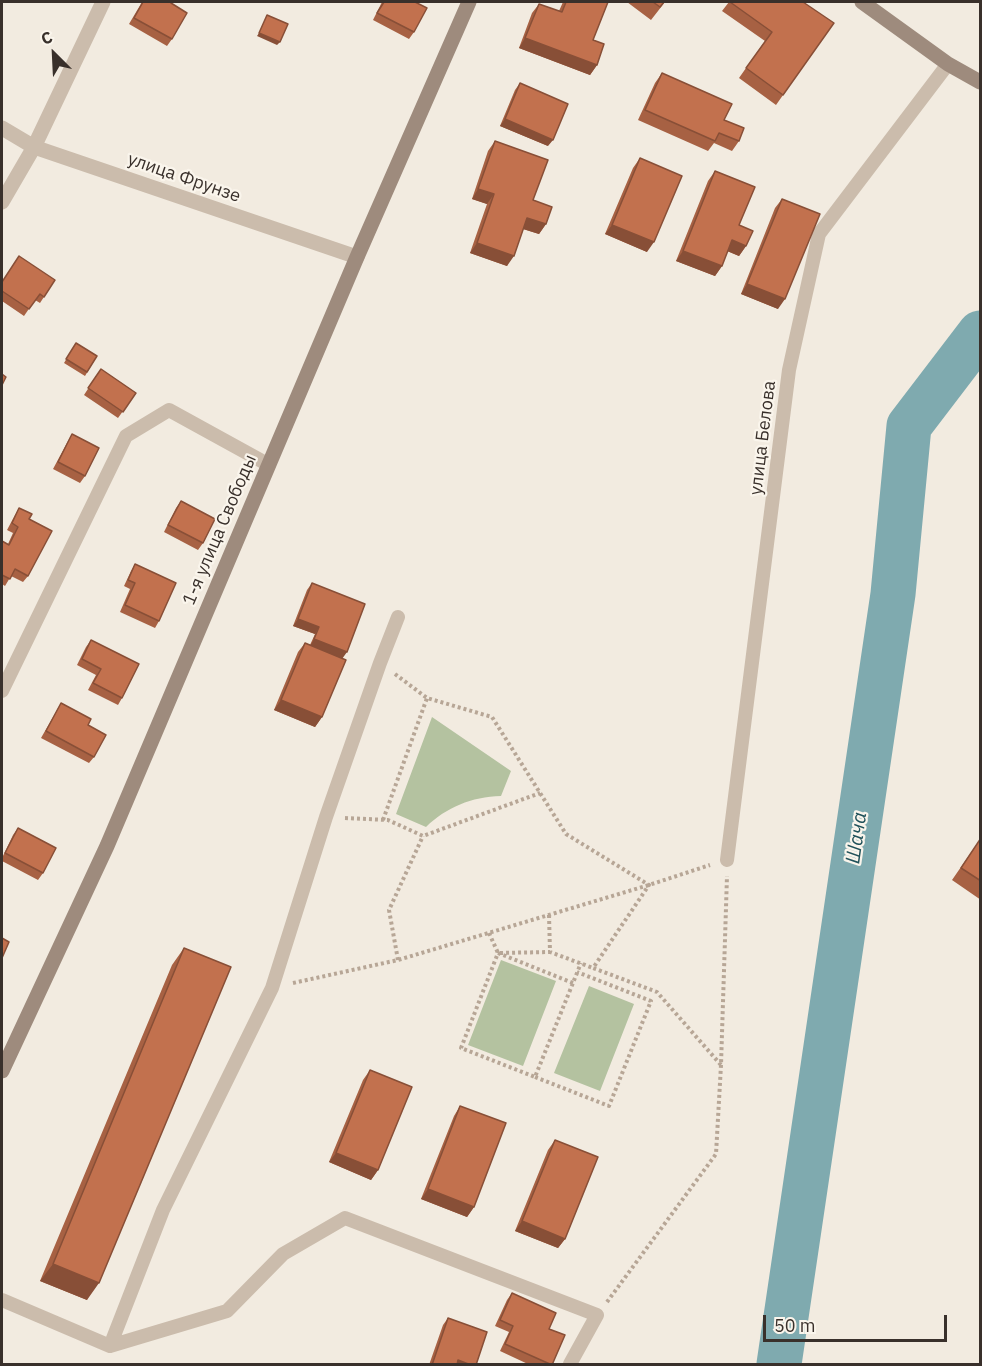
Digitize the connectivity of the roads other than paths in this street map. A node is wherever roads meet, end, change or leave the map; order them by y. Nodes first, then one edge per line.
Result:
1 (103, 2) edge
2 (469, 2) edge
3 (862, 2) edge
4 (948, 64) junction
5 (981, 82) edge
6 (2, 128) edge
7 (34, 147) junction
8 (2, 202) edge
9 (357, 257) junction
10 (269, 465) junction
11 (398, 617) dead end
12 (2, 691) edge
13 (727, 860) road end
14 (2, 1071) edge
15 (2, 1300) edge
16 (110, 1346) junction
17 (570, 1365) edge

1 - 7 street
2 - 9 street, 1-я улица Свободы
3 - 4 street
4 - 5 street
4 - 13 lane, улица Белова
6 - 7 street, улица Фрунзе
7 - 8 street
7 - 9 street, улица Фрунзе
9 - 10 street, 1-я улица Свободы
10 - 12 lane
10 - 14 street, 1-я улица Свободы
11 - 16 lane
15 - 16 lane
16 - 17 lane

